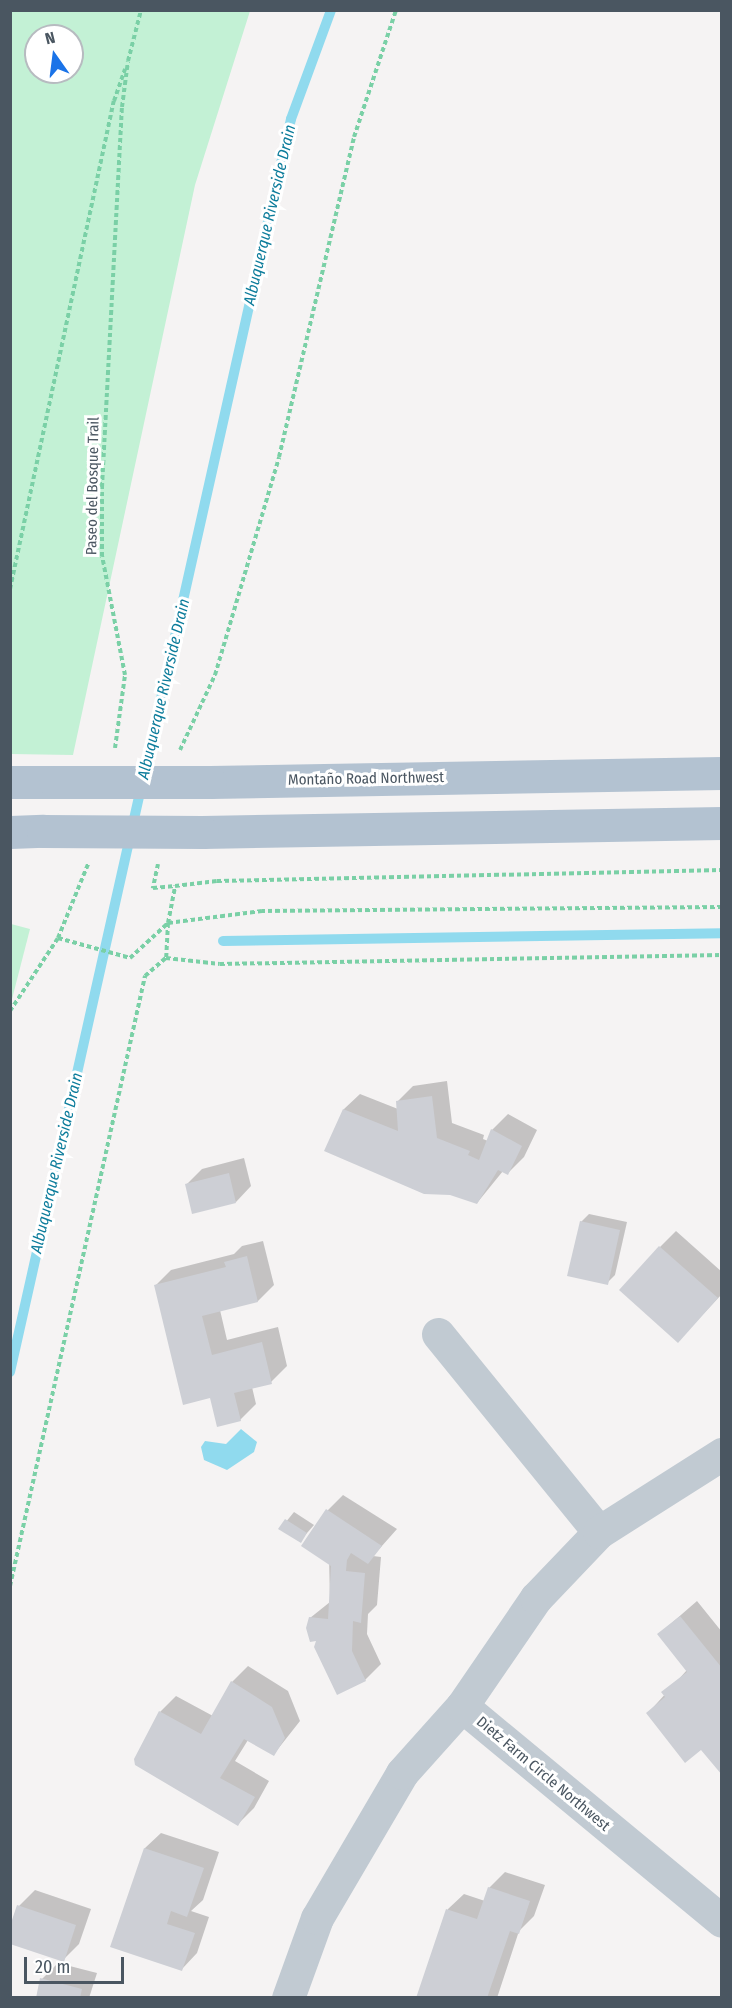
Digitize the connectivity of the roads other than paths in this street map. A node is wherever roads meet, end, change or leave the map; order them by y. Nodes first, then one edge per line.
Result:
1 (722, 773) edge
2 (10, 782) edge
3 (722, 823) edge
4 (10, 832) edge
5 (438, 1334) dead end
6 (722, 1454) edge
7 (599, 1532) junction
8 (462, 1707) junction
9 (722, 1921) edge
10 (288, 1998) edge

1 - 2 main road, Montaño Road Northwest, bridge
3 - 4 main road, bridge
5 - 7 street
6 - 7 street
7 - 8 street
8 - 9 street, Dietz Farm Circle Northwest
8 - 10 street, Dietz Farm Circle Northwest

